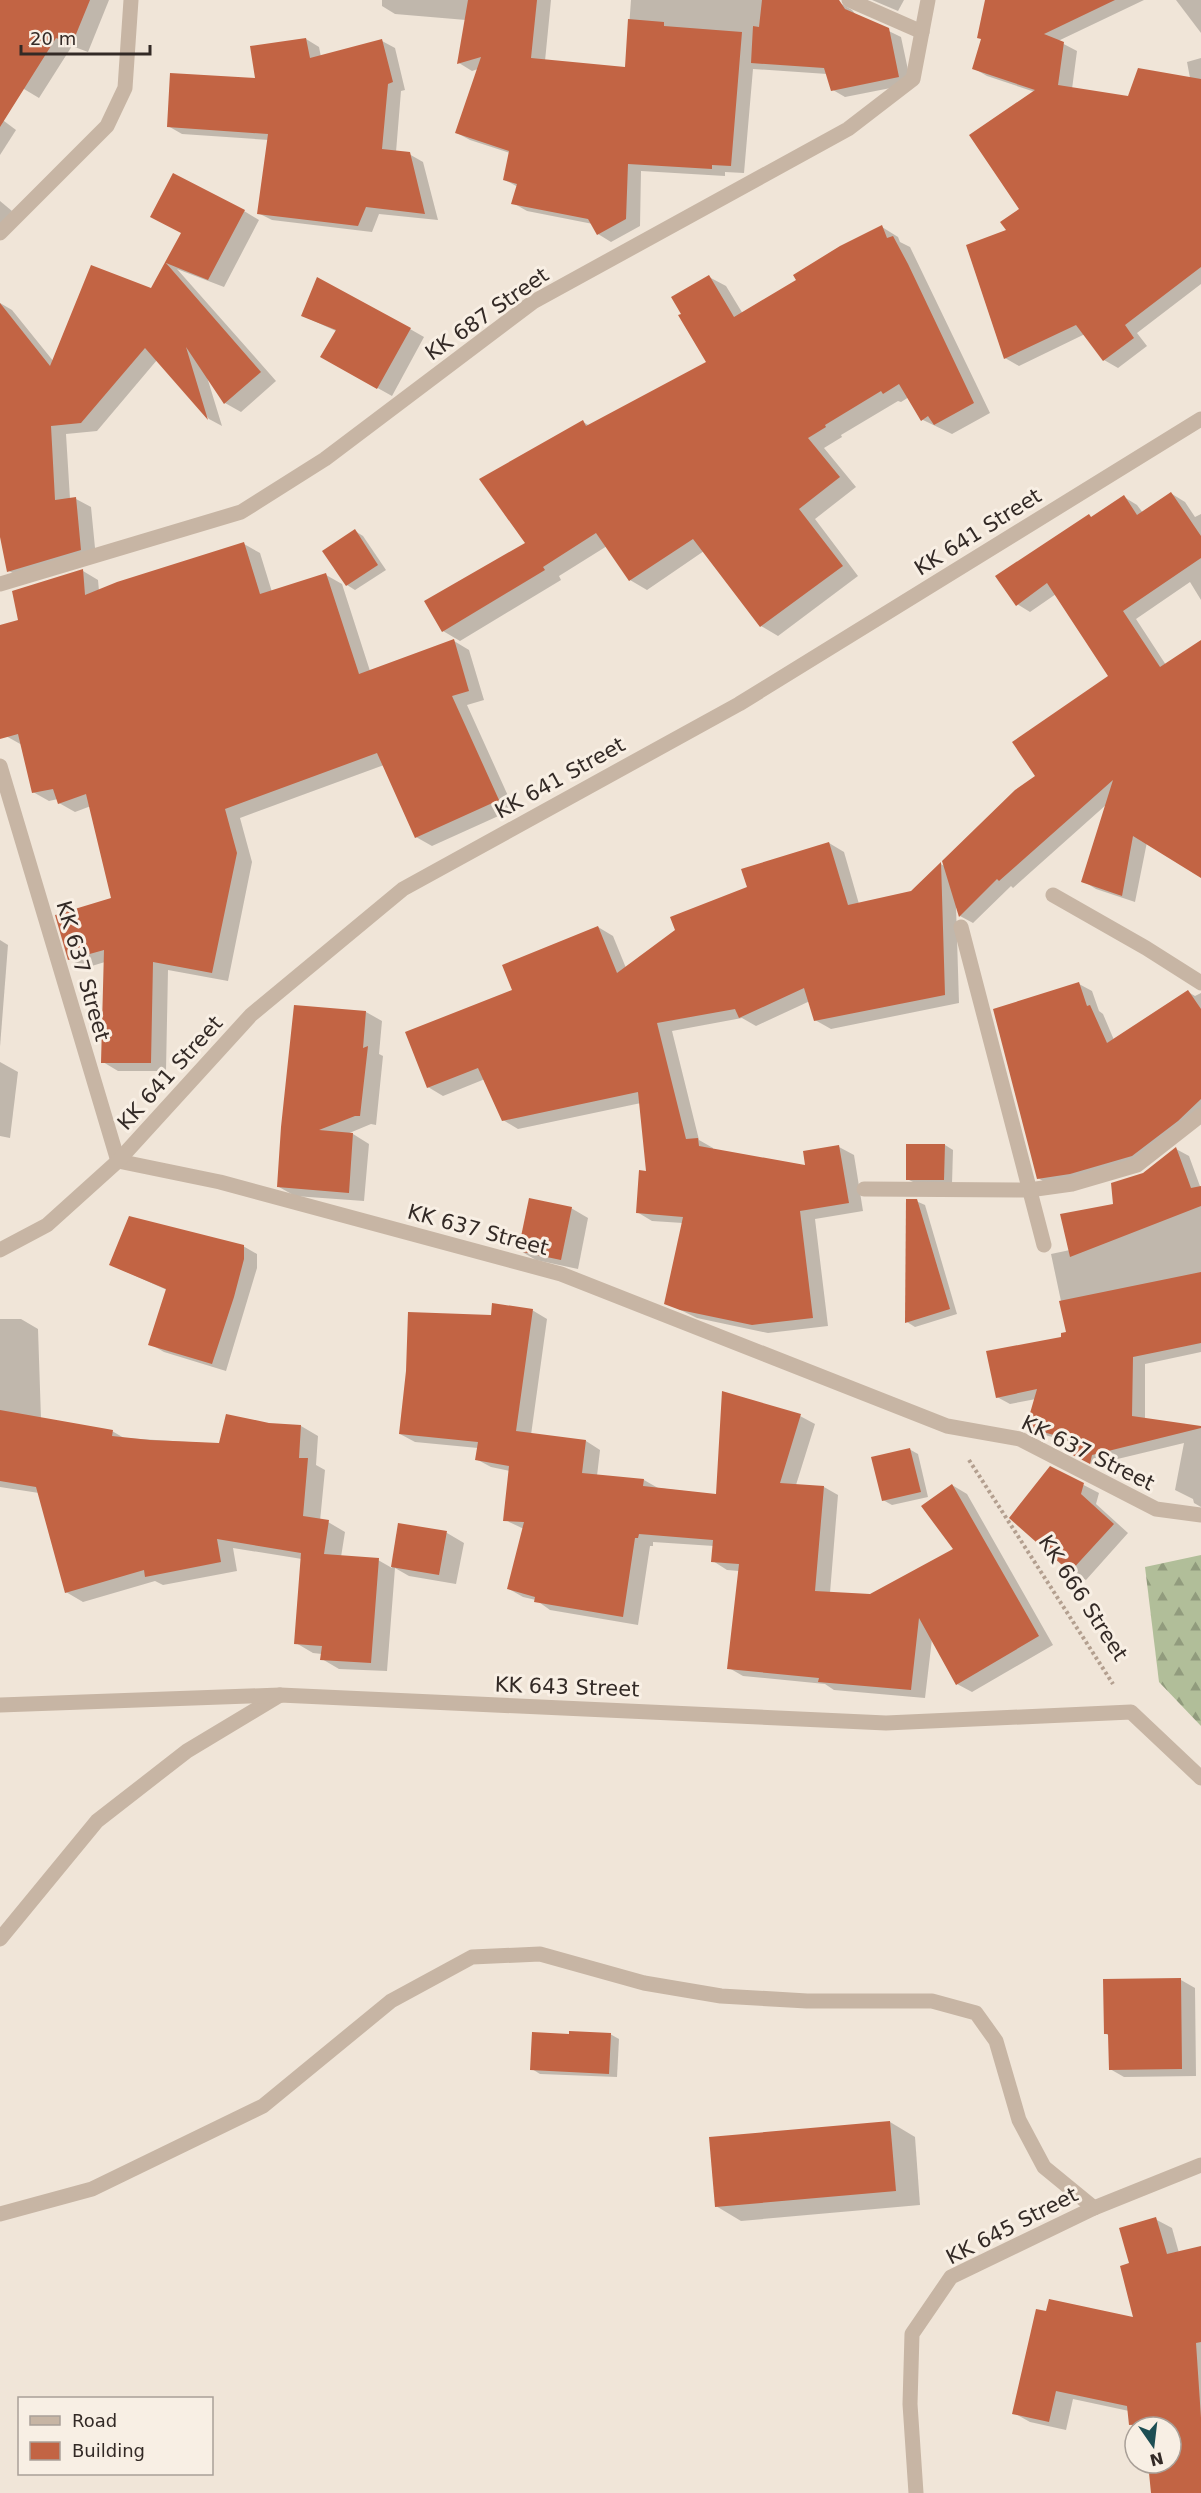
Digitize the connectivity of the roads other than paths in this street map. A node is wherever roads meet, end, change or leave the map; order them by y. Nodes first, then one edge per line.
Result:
1 (131, 0) edge
2 (849, 0) edge
3 (928, 0) edge
4 (922, 32) junction
5 (0, 233) edge
6 (1201, 419) edge
7 (0, 584) edge
8 (2, 775) edge
9 (1053, 895) dead end
10 (962, 927) dead end
11 (1201, 983) edge
12 (1201, 1115) edge
13 (118, 1161) junction
14 (864, 1189) dead end
15 (1029, 1190) junction
16 (1044, 1245) dead end
17 (0, 1250) edge
18 (1201, 1515) edge
19 (280, 1695) junction
20 (0, 1705) edge
21 (1201, 1778) edge
22 (0, 1940) edge
23 (1201, 2165) edge
24 (1094, 2208) junction
25 (0, 2214) edge
26 (916, 2493) edge

1 - 5 street
2 - 4 street
3 - 4 street, KK 687 Street
4 - 7 street, KK 687 Street
6 - 13 street, KK 641 Street
8 - 13 street, KK 637 Street
9 - 11 street
10 - 15 street
12 - 15 street
13 - 17 street, KK 641 Street
13 - 18 street, KK 637 Street
14 - 15 street
15 - 16 street
19 - 20 street, KK 643 Street
19 - 21 street, KK 643 Street
19 - 22 street
23 - 24 street, KK 645 Street
24 - 25 street
24 - 26 street, KK 645 Street

